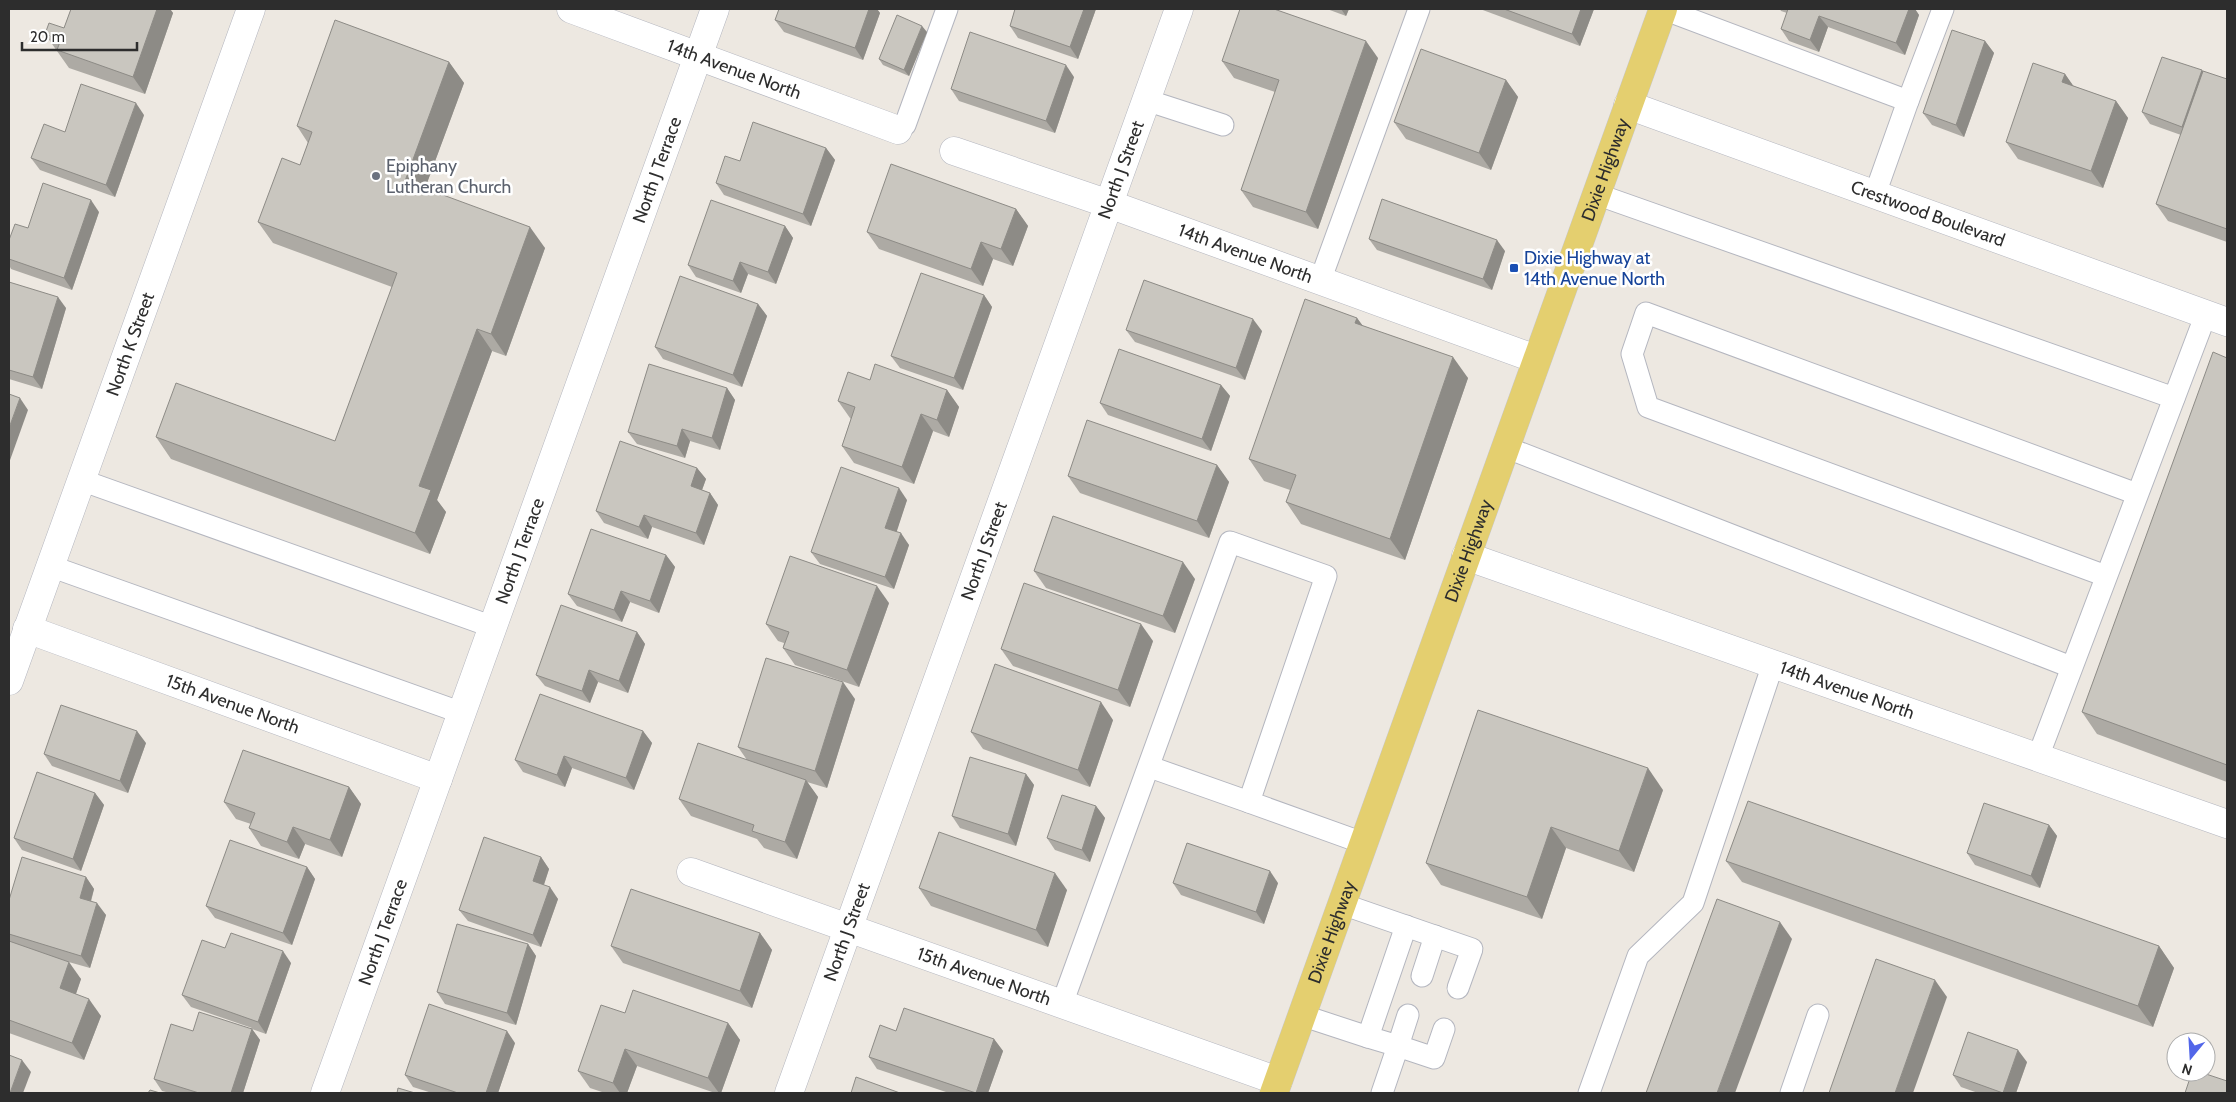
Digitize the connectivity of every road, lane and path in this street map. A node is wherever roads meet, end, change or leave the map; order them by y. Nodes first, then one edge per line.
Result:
1 (251, 9) edge
2 (571, 9) edge
3 (715, 9) edge
4 (947, 9) edge
5 (1179, 9) edge
6 (1419, 9) edge
7 (1663, 9) edge
8 (1943, 9) edge
9 (699, 55) junction
10 (1146, 100) junction
11 (1908, 101) junction
12 (1628, 105) junction
13 (1222, 125) dead end
14 (898, 130) joint
15 (954, 151) dead end
16 (1596, 194) junction
17 (1875, 194) junction
18 (1109, 204) junction
19 (1320, 281) junction
20 (2216, 318) edge
21 (1536, 359) junction
22 (2174, 398) junction
23 (1505, 447) junction
24 (81, 480) junction
25 (2137, 494) junction
26 (1466, 556) junction
27 (50, 566) junction
28 (2106, 576) junction
29 (493, 627) junction
30 (27, 629) junction
31 (1773, 664) junction
32 (2072, 667) junction
33 (9, 681) edge
34 (462, 713) junction
35 (2038, 757) junction
36 (1150, 767) junction
37 (438, 779) junction
38 (1249, 802) junction
39 (2227, 824) edge
40 (1363, 843) junction
41 (691, 872) dead end
42 (1342, 904) junction
43 (1406, 926) junction
44 (849, 928) junction
45 (1435, 936) junction
46 (1422, 976) dead end
47 (1458, 988) dead end
48 (1062, 1004) junction
49 (1301, 1015) junction
50 (1408, 1015) dead end
51 (1818, 1015) dead end
52 (1444, 1029) dead end
53 (1368, 1037) junction
54 (1398, 1046) junction
55 (1276, 1087) edge
56 (325, 1093) edge
57 (789, 1093) edge
58 (1382, 1093) edge
59 (1589, 1093) edge
60 (1791, 1093) edge

1 - 24 street, North K Street
2 - 9 street, 14th Avenue North
3 - 9 street, North J Terrace
4 - 14 lane
5 - 10 street, North J Street
6 - 19 lane
7 - 11 lane
7 - 12 main road, Dixie Highway
8 - 11 lane
9 - 14 street, 14th Avenue North
9 - 29 street, North J Terrace
10 - 13 lane
10 - 18 street, North J Street
11 - 17 lane
12 - 16 main road, Dixie Highway
12 - 17 street, Crestwood Boulevard
15 - 18 street, 14th Avenue North
16 - 21 main road, Dixie Highway
16 - 22 lane
17 - 20 street, Crestwood Boulevard
18 - 19 street, 14th Avenue North
18 - 44 street, North J Street
19 - 21 street, 14th Avenue North
20 - 22 lane
21 - 23 main road, Dixie Highway
22 - 25 lane
23 - 26 main road, Dixie Highway
23 - 32 lane
24 - 27 street, North K Street
24 - 29 lane
25 - 28 lane
25 - 28 lane
26 - 31 street, 14th Avenue North
26 - 40 main road, Dixie Highway
27 - 30 street, North K Street
27 - 34 lane
28 - 32 lane
29 - 34 street, North J Terrace
30 - 33 street, North K Street
30 - 37 street, 15th Avenue North
31 - 35 street, 14th Avenue North
31 - 59 lane
32 - 35 lane
34 - 37 street, North J Terrace
35 - 39 street, 14th Avenue North
36 - 38 lane
36 - 38 lane
36 - 48 lane
37 - 56 street, North J Terrace
38 - 40 lane
40 - 42 main road, Dixie Highway
41 - 44 street, 15th Avenue North
42 - 43 lane
42 - 49 main road, Dixie Highway
43 - 45 lane
43 - 53 lane
44 - 48 street, 15th Avenue North
44 - 57 street, North J Street
45 - 46 lane
45 - 47 lane
48 - 55 street, 15th Avenue North
49 - 53 lane
49 - 55 main road, Dixie Highway
50 - 54 lane
51 - 60 lane
52 - 54 lane
53 - 54 lane
54 - 58 lane

